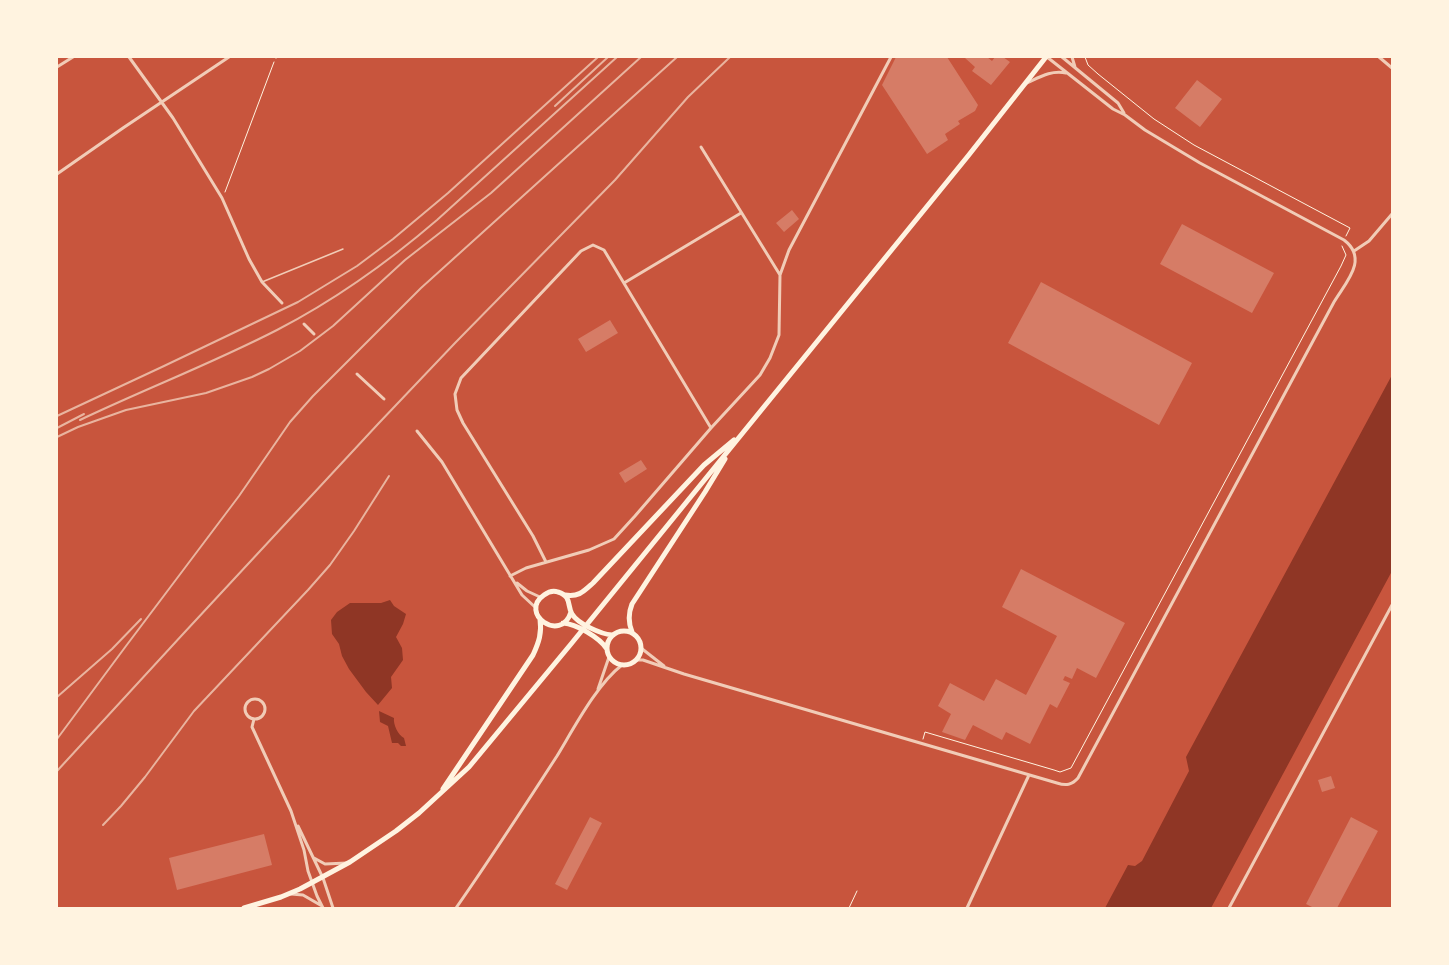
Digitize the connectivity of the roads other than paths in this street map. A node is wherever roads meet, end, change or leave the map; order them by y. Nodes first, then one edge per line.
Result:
1 (72, 57) edge
2 (129, 57) edge
3 (229, 57) edge
4 (891, 57) edge
5 (1047, 57) edge
6 (1062, 57) edge
7 (1072, 57) edge
8 (1379, 57) edge
9 (57, 67) edge
10 (1076, 68) junction
11 (1392, 68) edge
12 (1068, 74) junction
13 (1025, 84) junction
14 (163, 102) junction
15 (1126, 115) junction
16 (701, 147) dead end
17 (57, 174) edge
18 (741, 213) junction
19 (1392, 214) edge
20 (343, 249) dead end
21 (1354, 251) junction
22 (780, 275) junction
23 (262, 282) junction
24 (624, 283) junction
25 (282, 303) dead end
26 (304, 324) dead end
27 (314, 334) dead end
28 (357, 374) dead end
29 (384, 399) dead end
30 (711, 428) junction
31 (417, 431) dead end
32 (743, 433) junction
33 (734, 444) junction
34 (546, 562) junction
35 (510, 576) junction
36 (565, 595) junction
37 (540, 597) junction
38 (1392, 605) edge
39 (536, 608) junction
40 (571, 612) junction
41 (540, 619) junction
42 (563, 623) junction
43 (632, 632) junction
44 (612, 635) junction
45 (642, 648) junction
46 (607, 649) junction
47 (609, 657) junction
48 (637, 660) junction
49 (622, 665) junction
50 (665, 667) junction
51 (597, 693) junction
52 (254, 720) junction
53 (1029, 775) junction
54 (437, 798) junction
55 (294, 817) junction
56 (313, 857) junction
57 (350, 862) junction
58 (323, 878) junction
59 (312, 884) junction
60 (289, 894) junction
61 (323, 907) edge
62 (244, 908) edge
63 (333, 908) edge
64 (456, 908) edge
65 (967, 908) edge
66 (1229, 908) edge

1 - 9 street
2 - 14 street
3 - 14 street
4 - 22 street
5 - 12 street
5 - 13 main road
6 - 10 street
7 - 10 street
8 - 11 street
10 - 15 street
12 - 13 street
12 - 15 street
13 - 32 main road
14 - 17 street
14 - 23 street
15 - 21 street
16 - 18 street
18 - 22 street
18 - 24 street
19 - 21 street
20 - 23 lane
21 - 53 street
22 - 30 street
23 - 25 street
24 - 30 street
24 - 34 street
26 - 27 street
28 - 29 street
30 - 34 street
31 - 35 street
32 - 33 main road
32 - 36 main road
33 - 43 main road
33 - 54 main road
34 - 35 street
35 - 37 street
35 - 39 street
36 - 37 main road
36 - 40 main road
37 - 39 main road
38 - 66 street
39 - 41 main road
40 - 42 main road
40 - 44 main road
41 - 42 main road
41 - 54 main road
42 - 46 main road
43 - 44 main road
43 - 45 main road
44 - 46 main road
45 - 48 main road
45 - 50 street
46 - 47 main road
47 - 49 main road
47 - 51 street
48 - 49 main road
48 - 50 street
49 - 51 street
50 - 53 street
51 - 64 street
52 - 52 street
52 - 55 street
53 - 65 street
54 - 57 main road
55 - 56 street
55 - 59 street
56 - 57 street
56 - 58 street
57 - 58 main road
58 - 59 main road
58 - 63 street
59 - 60 main road
59 - 61 street
60 - 61 street
60 - 62 main road

